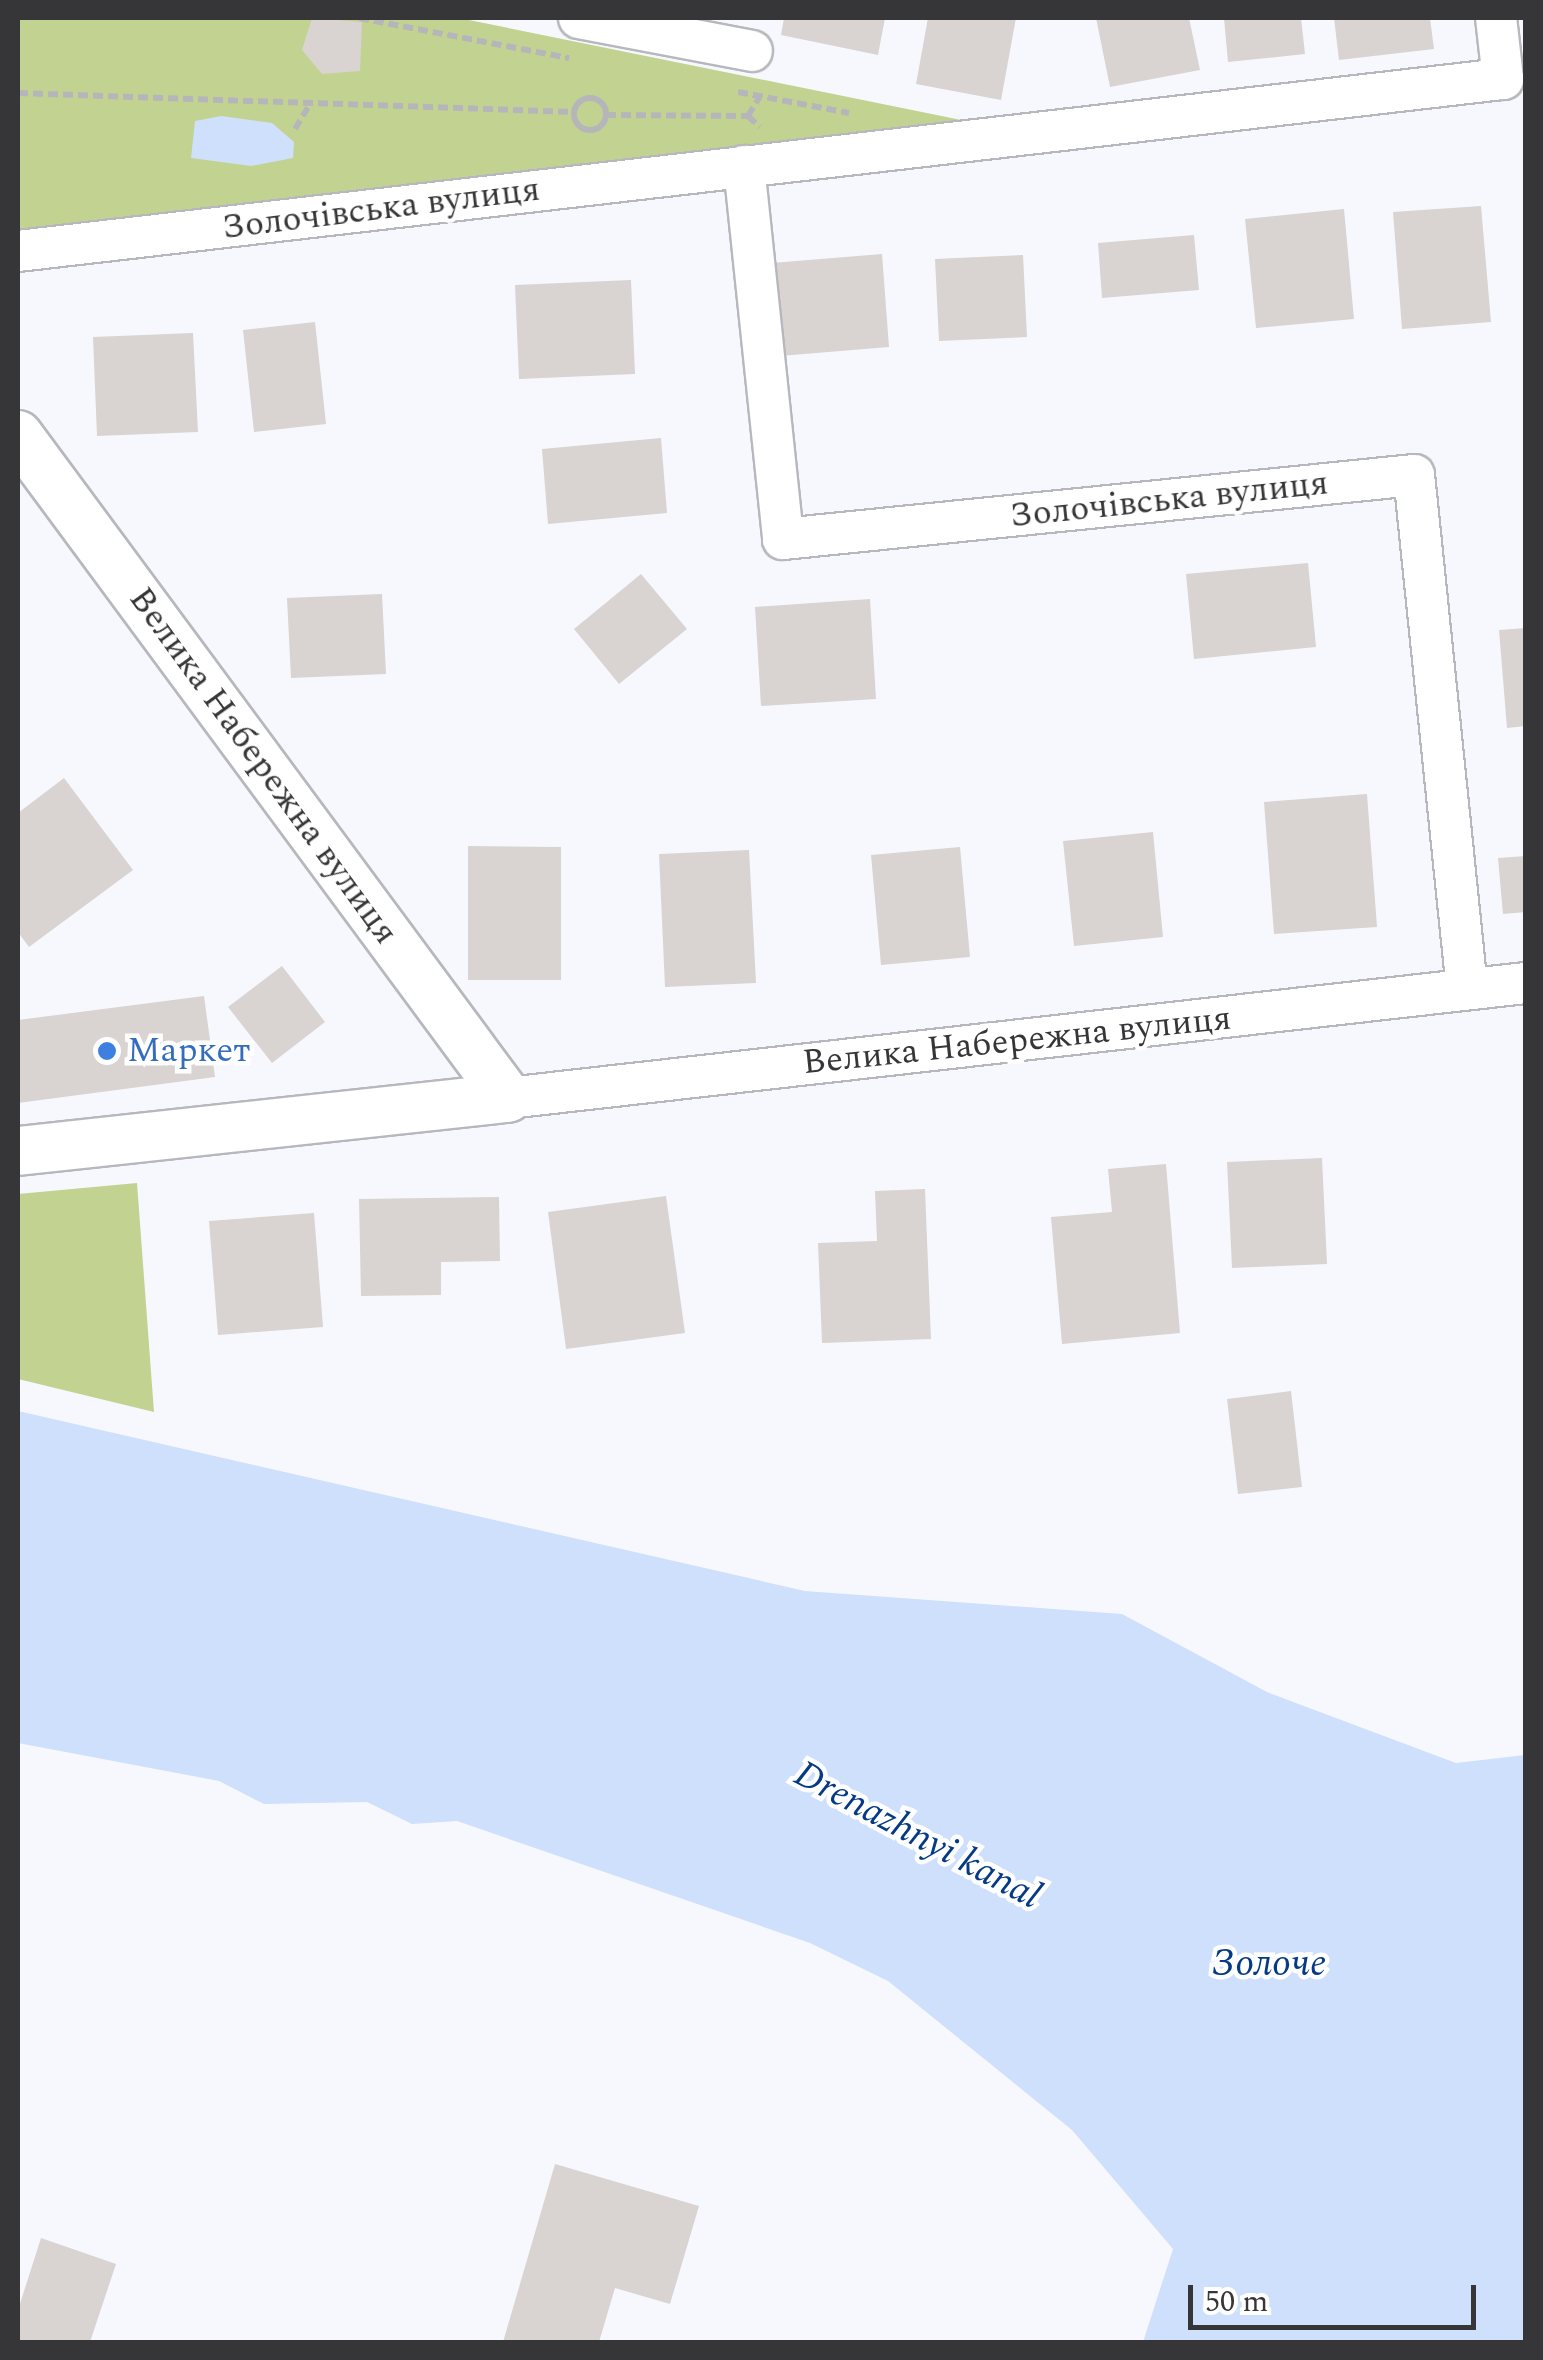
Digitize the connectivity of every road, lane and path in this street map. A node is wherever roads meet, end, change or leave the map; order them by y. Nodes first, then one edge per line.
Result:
1 (578, 18) edge
2 (1496, 18) edge
3 (752, 52) dead end
4 (1514, 81) edge
5 (18, 92) edge
6 (760, 96) dead end
7 (310, 102) junction
8 (574, 112) junction
9 (606, 115) junction
10 (295, 129) dead end
11 (744, 166) junction
12 (18, 250) edge
13 (18, 435) edge
14 (1526, 983) edge
15 (1468, 989) junction
16 (508, 1098) junction
17 (18, 1151) edge

1 - 3 street
2 - 4 street, Золочівська вулиця
4 - 11 street, Золочівська вулиця
5 - 7 path
6 - 9 path
7 - 8 path
7 - 10 path
8 - 9 path
8 - 9 path
11 - 12 street, Золочівська вулиця
11 - 15 street, Золочівська вулиця
13 - 16 street, Велика Набережна вулиця
14 - 15 street, Велика Набережна вулиця
15 - 16 street, Велика Набережна вулиця
16 - 17 street, Велика Набережна вулиця

